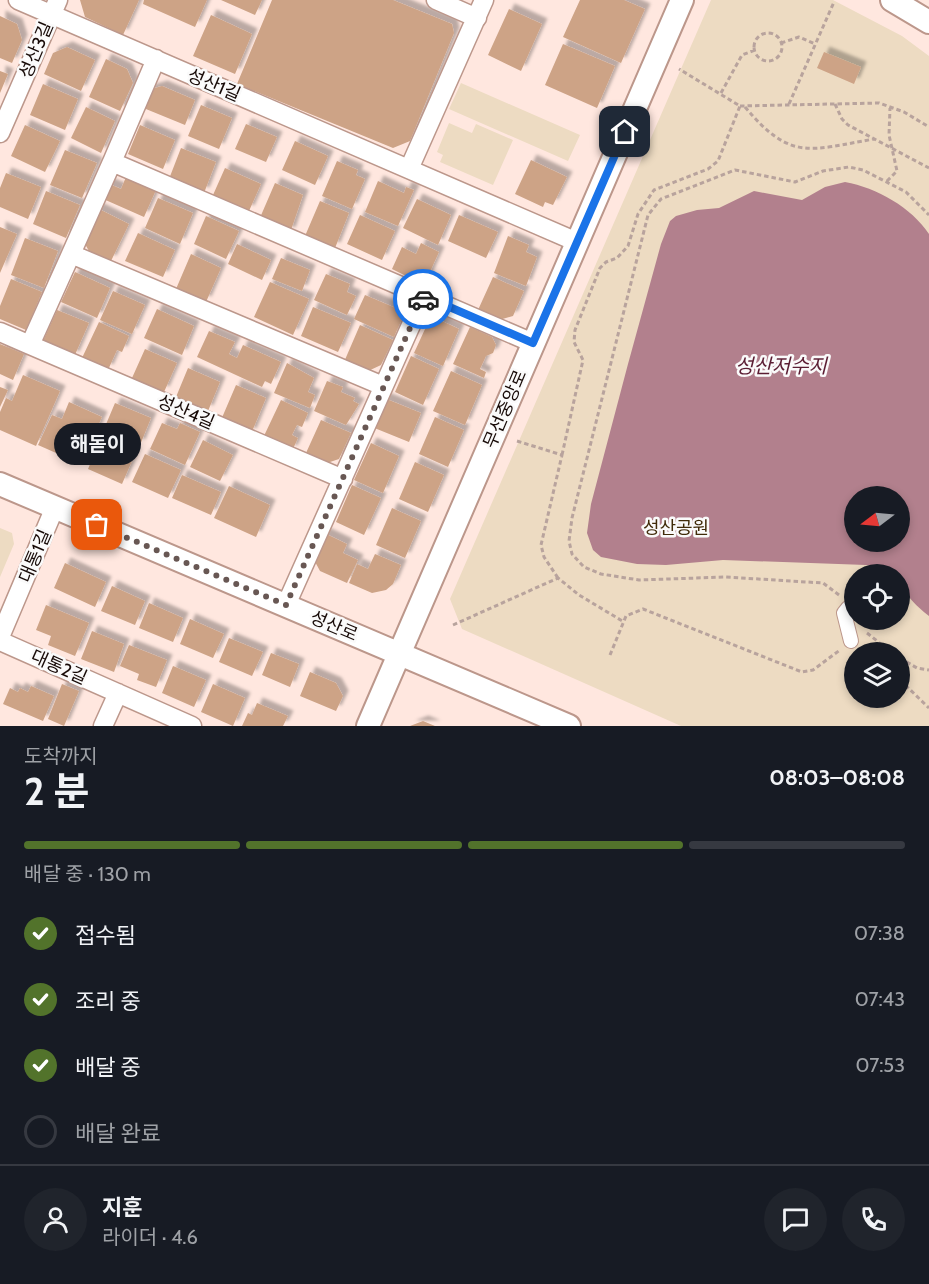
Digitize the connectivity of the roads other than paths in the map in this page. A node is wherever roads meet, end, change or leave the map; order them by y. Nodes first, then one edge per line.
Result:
1 (18, 0) edge
2 (436, 0) edge
3 (484, 0) edge
4 (682, 0) edge
5 (892, 0) edge
6 (55, 7) edge
7 (477, 18) junction
8 (929, 22) edge
9 (156, 59) junction
10 (0, 133) edge
11 (112, 162) junction
12 (409, 169) junction
13 (577, 242) junction
14 (70, 254) junction
15 (424, 296) junction
16 (0, 332) edge
17 (533, 343) junction
18 (30, 345) junction
19 (383, 386) junction
20 (343, 479) junction
21 (0, 484) edge
22 (55, 507) junction
23 (286, 605) junction
24 (848, 630) edge
25 (0, 639) edge
26 (851, 641) road end
27 (400, 654) junction
28 (118, 693) junction
29 (104, 726) edge
30 (192, 726) edge
31 (369, 726) edge
32 (569, 726) edge

1 - 6 street, 성산1길
2 - 7 street
3 - 7 street
4 - 13 street, 무선중앙로
5 - 8 street
6 - 9 street, 성산1길
6 - 10 street, 성산3길
7 - 12 street
9 - 11 street
9 - 12 street, 성산1길
11 - 14 street
11 - 15 street
12 - 13 street, 성산1길
13 - 17 street, 무선중앙로
14 - 18 street
14 - 19 street
15 - 17 street
15 - 19 street
16 - 18 street, 성산4길
17 - 27 street, 무선중앙로
18 - 20 street, 성산4길
19 - 20 street
20 - 23 street
21 - 22 street, 성산로
22 - 23 street, 성산로
22 - 25 street, 대통1길
23 - 27 street, 성산로
24 - 26 street
25 - 28 street, 대통2길
27 - 31 street, 무선중앙로
27 - 32 street, 성산로
28 - 29 street
28 - 30 street, 대통2길

